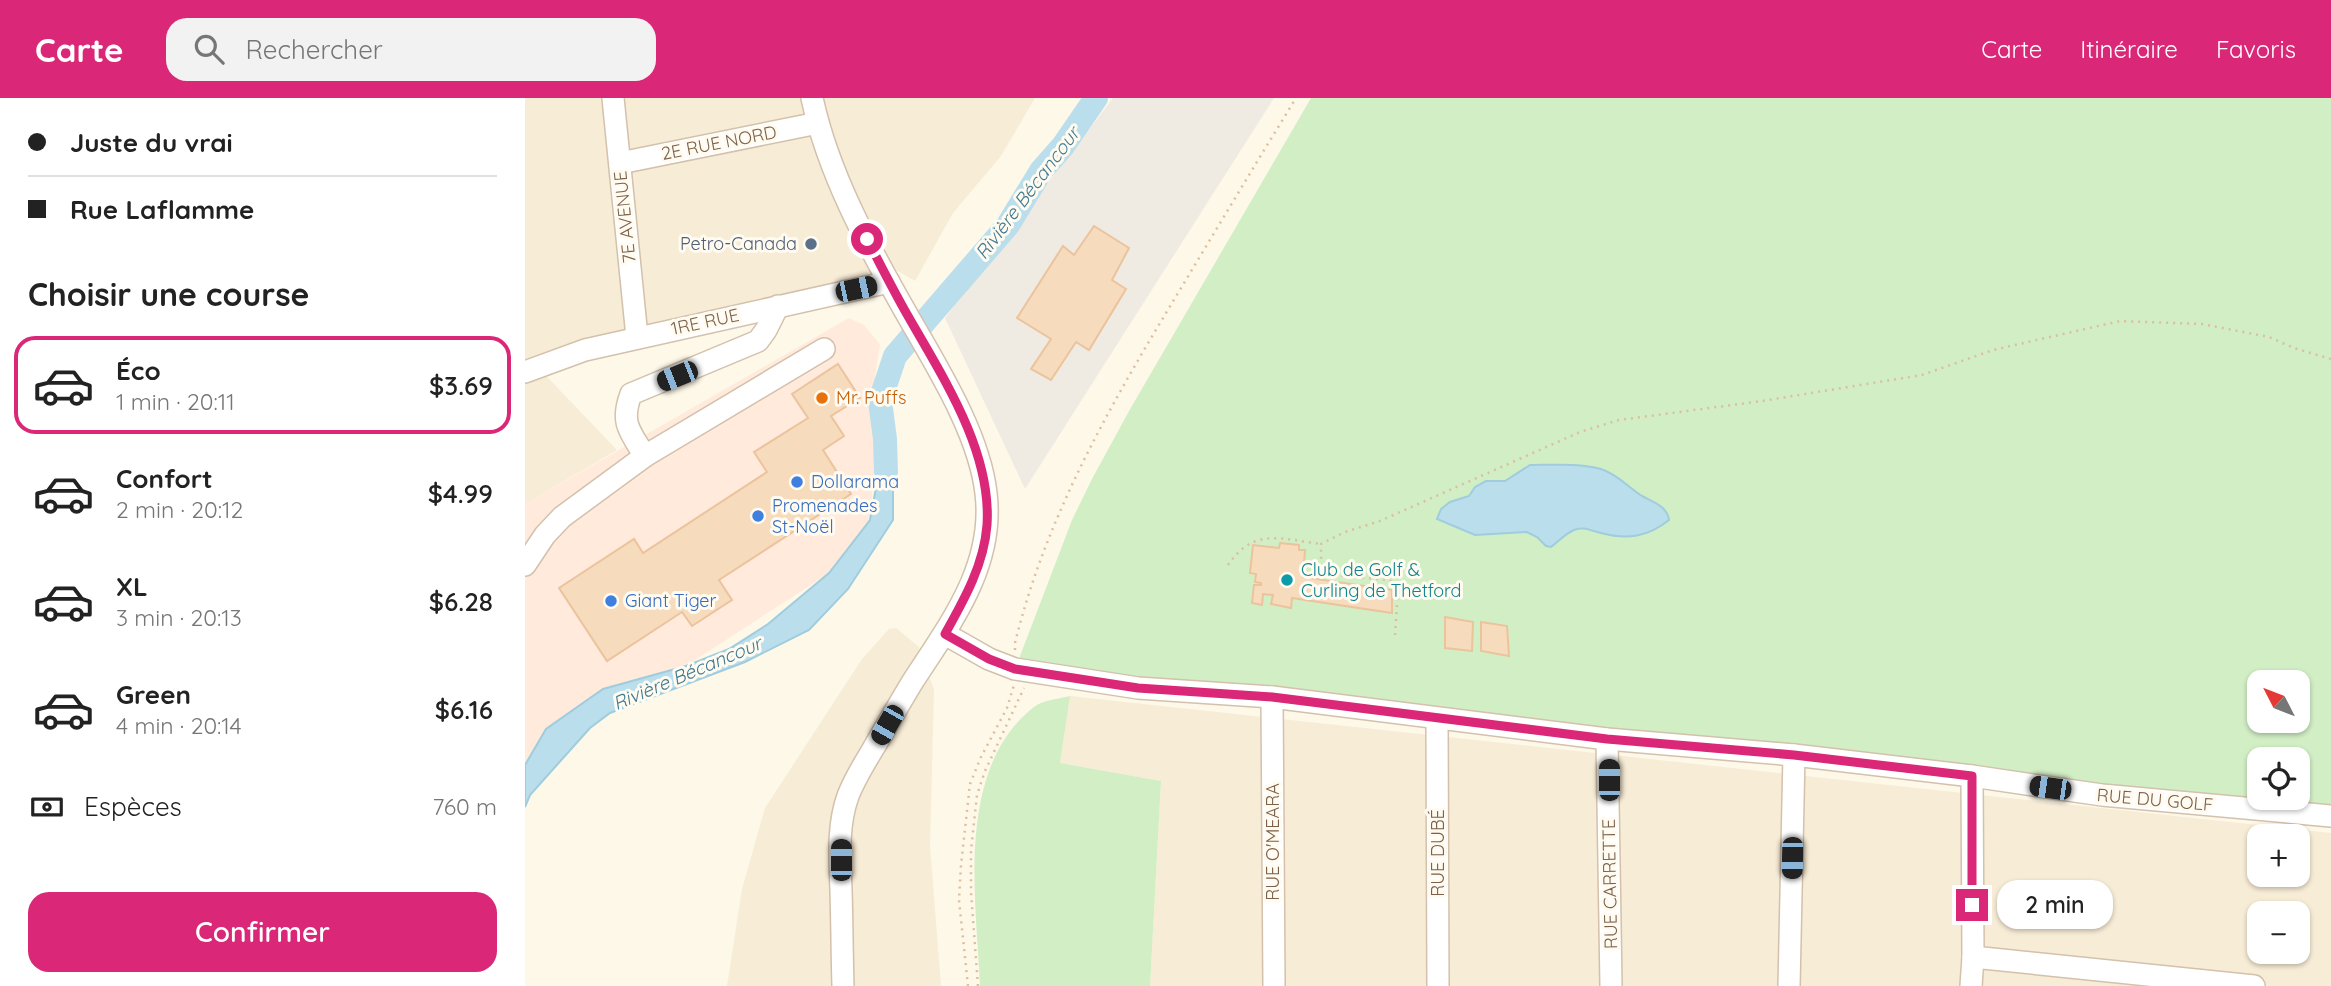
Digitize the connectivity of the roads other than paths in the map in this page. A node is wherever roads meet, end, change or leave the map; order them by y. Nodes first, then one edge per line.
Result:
1 (613, 98) edge
2 (812, 98) edge
3 (818, 123) junction
4 (619, 163) junction
5 (889, 282) junction
6 (778, 306) junction
7 (637, 337) junction
8 (824, 349) dead end
9 (525, 372) edge
10 (645, 456) junction
11 (525, 565) edge
12 (945, 634) junction
13 (1272, 697) junction
14 (1437, 719) junction
15 (1607, 739) junction
16 (1794, 755) junction
17 (1972, 776) junction
18 (2331, 816) edge
19 (1973, 957) junction
20 (843, 986) edge
21 (1274, 986) edge
22 (1438, 986) edge
23 (1611, 986) edge
24 (1789, 986) edge
25 (1971, 986) edge
26 (2254, 986) edge

1 - 4 street, 7E AVENUE
2 - 3 street
3 - 4 street, 2E RUE NORD
3 - 5 street
4 - 7 street, 7E AVENUE
5 - 6 street, 1RE RUE
5 - 12 street
6 - 7 street, 1RE RUE
6 - 10 street
7 - 9 street, 1RE RUE
8 - 10 street
10 - 11 street
12 - 13 street, RUE DU GOLF
12 - 20 street
13 - 14 street, RUE DU GOLF
13 - 21 street, RUE O'MEARA
14 - 15 street, RUE DU GOLF
14 - 22 street, RUE DUBÉ
15 - 16 street, RUE DU GOLF
15 - 23 street, RUE CARRETTE
16 - 17 street, RUE DU GOLF
16 - 24 street
17 - 18 street, RUE DU GOLF
17 - 19 street
19 - 25 street
19 - 26 street

